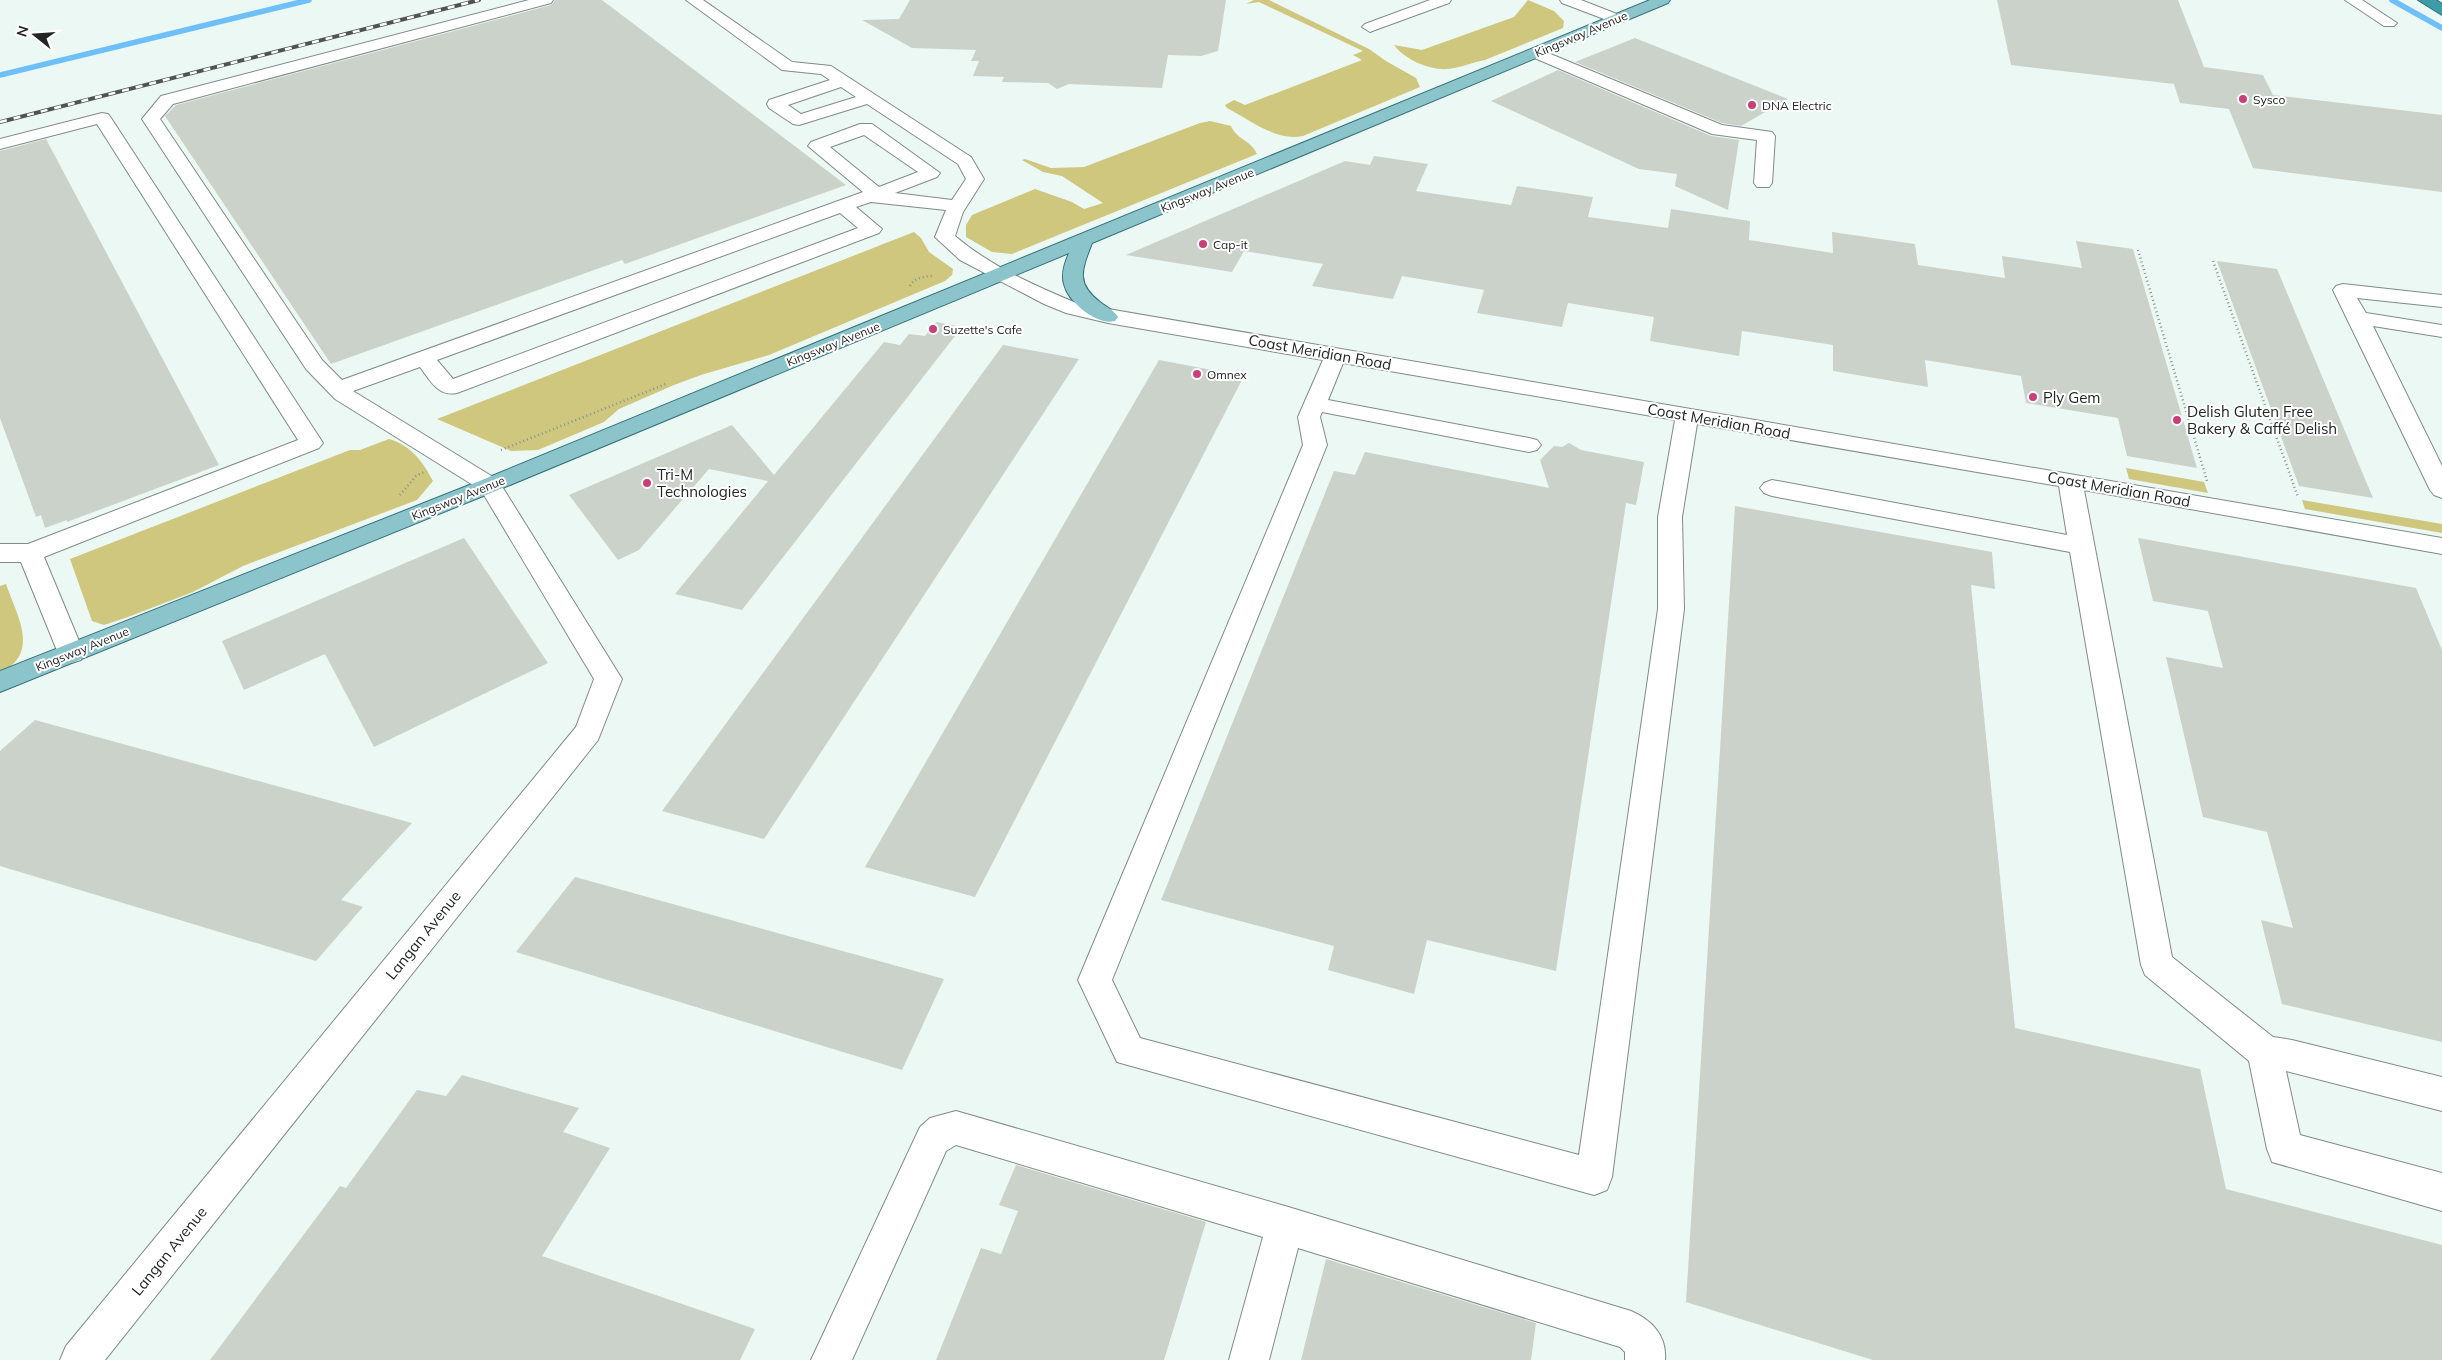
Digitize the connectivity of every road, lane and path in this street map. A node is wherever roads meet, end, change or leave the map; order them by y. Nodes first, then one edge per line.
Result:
1 (546, 0) edge
2 (693, 0) edge
3 (1444, 0) edge
4 (1567, 0) edge
5 (1663, 0) edge
6 (2352, 0) edge
7 (2424, 0) edge
8 (2442, 10) edge
9 (1617, 20) junction
10 (2389, 23) dead end
11 (1370, 27) dead end
12 (1536, 53) junction
13 (843, 81) junction
14 (869, 98) junction
15 (1768, 118) dead end
16 (1766, 136) junction
17 (0, 144) edge
18 (1763, 183) dead end
19 (873, 195) junction
20 (843, 206) junction
21 (957, 206) junction
22 (1084, 240) junction
23 (2138, 250) dead end
24 (2213, 260) dead end
25 (1005, 274) junction
26 (2442, 301) edge
27 (1108, 317) junction
28 (2358, 318) junction
29 (2442, 331) edge
30 (1336, 354) junction
31 (424, 358) junction
32 (338, 389) junction
33 (1314, 404) junction
34 (1687, 416) junction
35 (1530, 445) dead end
36 (2070, 480) junction
37 (490, 485) junction
38 (2208, 486) dead end
39 (1772, 488) dead end
40 (2442, 490) edge
41 (2300, 502) dead end
42 (2082, 546) junction
43 (2442, 546) edge
44 (0, 553) edge
45 (30, 553) junction
46 (71, 653) junction
47 (0, 682) edge
48 (2265, 1052) junction
49 (2442, 1094) edge
50 (2442, 1192) edge
51 (1285, 1225) junction
52 (80, 1360) edge
53 (831, 1360) edge
54 (1249, 1360) edge
55 (1645, 1360) edge

1 - 32 street
2 - 13 street
3 - 11 street
4 - 9 street
5 - 9 main road, Kingsway Avenue
6 - 10 street
7 - 8 highway
9 - 12 main road, Kingsway Avenue
12 - 16 street
12 - 22 main road, Kingsway Avenue
13 - 14 street
13 - 14 street
14 - 21 street
15 - 16 street
16 - 18 street
17 - 45 street
19 - 19 street
19 - 20 street
19 - 21 street
20 - 31 street
20 - 31 street
21 - 25 street, Coast Meridian Road
22 - 25 main road, Kingsway Avenue
22 - 27 main road
23 - 38 path
24 - 41 path
25 - 27 street, Coast Meridian Road
25 - 37 main road, Kingsway Avenue
26 - 28 street
27 - 30 street, Coast Meridian Road
28 - 29 street
28 - 40 street
30 - 33 street
30 - 34 street, Coast Meridian Road
31 - 32 street
32 - 37 street
33 - 34 street
33 - 35 street
34 - 36 street, Coast Meridian Road
36 - 42 street
36 - 43 street, Coast Meridian Road
37 - 46 main road, Kingsway Avenue
37 - 52 street, Langan Avenue
39 - 42 street
42 - 48 street
44 - 45 street
45 - 46 street
46 - 47 main road, Kingsway Avenue
48 - 49 street
48 - 50 street
51 - 53 street
51 - 54 street
51 - 55 street

